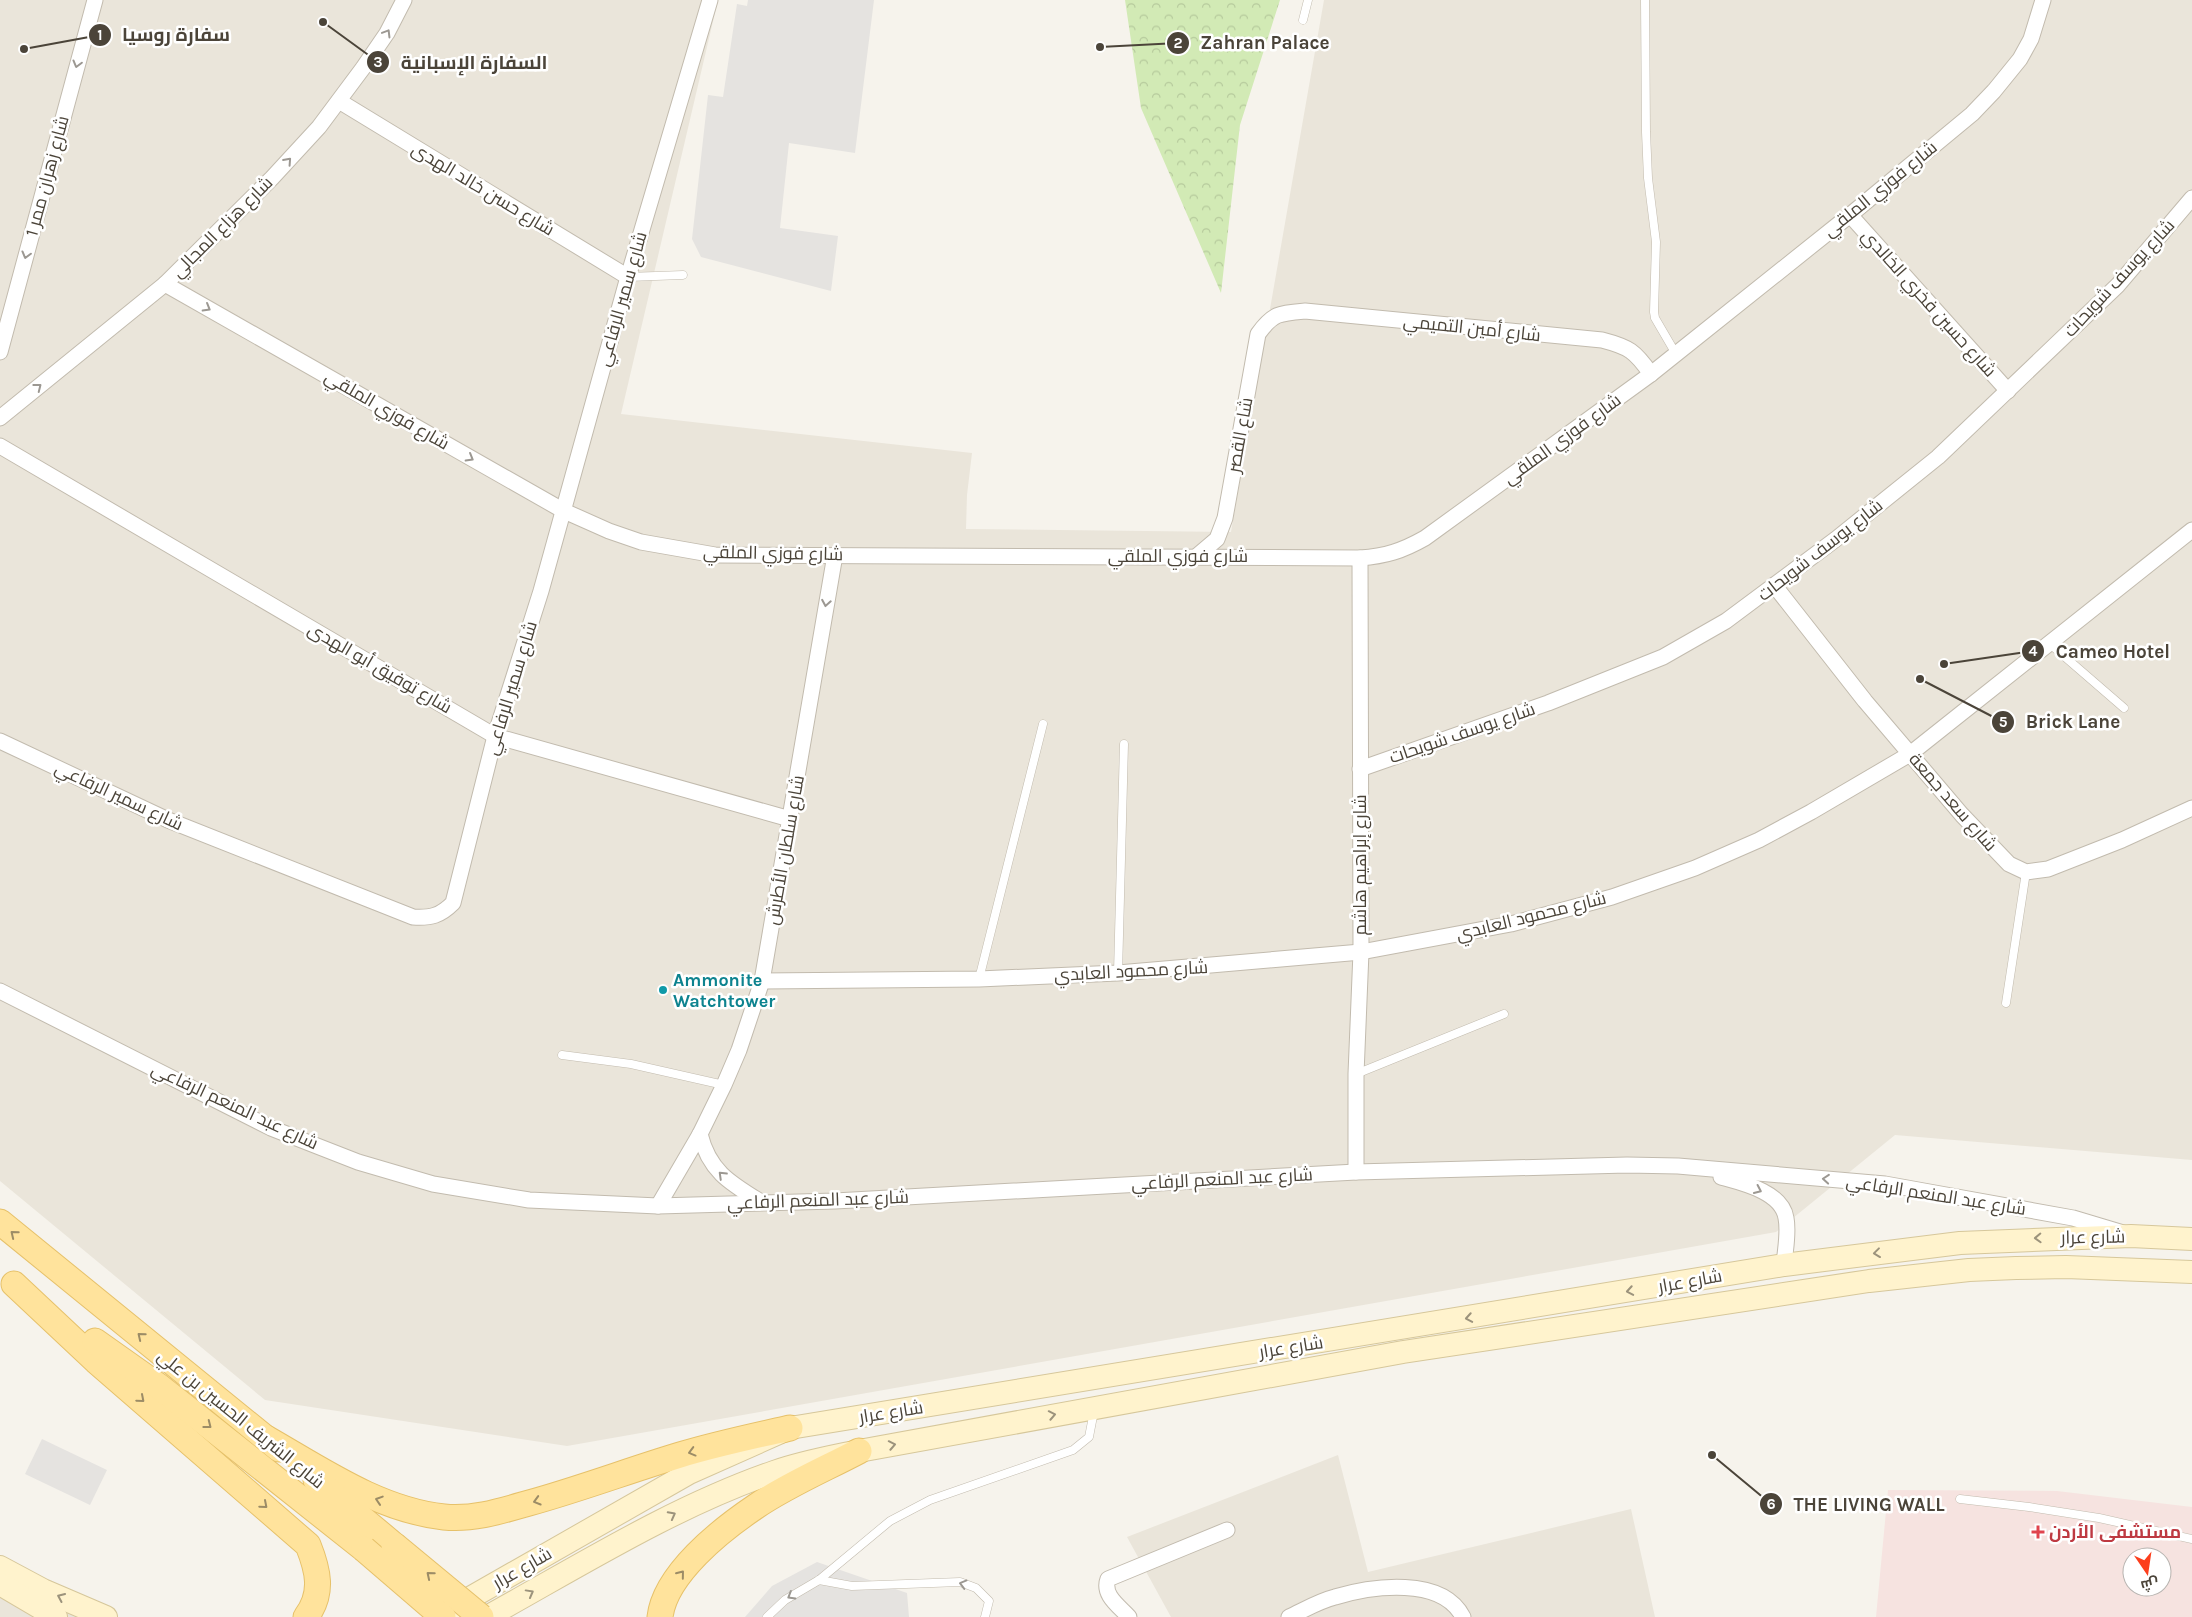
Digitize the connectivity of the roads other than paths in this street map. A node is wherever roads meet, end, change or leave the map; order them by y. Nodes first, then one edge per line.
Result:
1 (95, 0) edge
2 (404, 0) edge
3 (710, 0) edge
4 (1308, 0) edge
5 (1645, 0) edge
6 (2043, 0) edge
7 (1304, 20) dead end
8 (339, 101) junction
9 (2192, 198) edge
10 (1850, 215) junction
11 (683, 275) dead end
12 (628, 277) junction
13 (165, 284) junction
14 (1279, 313) joint
15 (0, 352) edge
16 (1676, 354) junction
17 (1651, 374) junction
18 (2008, 391) junction
19 (0, 418) edge
20 (0, 446) edge
21 (564, 511) junction
22 (2192, 530) edge
23 (835, 555) junction
24 (1197, 556) junction
25 (1360, 558) junction
26 (1774, 585) junction
27 (2050, 644) junction
28 (2124, 708) dead end
29 (1043, 724) dead end
30 (495, 736) junction
31 (0, 741) edge
32 (1124, 744) dead end
33 (1910, 754) junction
34 (1360, 769) junction
35 (2192, 808) edge
36 (790, 819) junction
37 (2026, 872) junction
38 (1361, 952) junction
39 (1118, 973) junction
40 (979, 979) junction
41 (762, 981) junction
42 (0, 991) edge
43 (2006, 1003) dead end
44 (1504, 1014) dead end
45 (562, 1055) dead end
46 (1356, 1074) junction
47 (724, 1085) junction
48 (700, 1134) junction
49 (1678, 1166) junction
50 (1356, 1172) junction
51 (760, 1202) junction
52 (658, 1206) junction
53 (0, 1222) edge
54 (2131, 1236) junction
55 (2192, 1239) edge
56 (1784, 1265) junction
57 (2192, 1272) edge
58 (7, 1278) edge
59 (1094, 1408) junction
60 (790, 1428) junction
61 (266, 1438) junction
62 (859, 1451) junction
63 (1960, 1499) dead end
64 (1227, 1530) dead end
65 (2192, 1539) edge
66 (0, 1567) edge
67 (819, 1580) junction
68 (0, 1584) edge
69 (56, 1617) edge
70 (106, 1617) edge
71 (306, 1617) edge
72 (436, 1617) edge
73 (443, 1617) edge
74 (481, 1617) edge
75 (487, 1617) edge
76 (660, 1617) edge
77 (767, 1617) edge
78 (985, 1617) edge
79 (1129, 1617) edge
80 (1289, 1617) edge
81 (1463, 1617) edge

1 -> 15 street, شارع زهران ممر 1
8 -> 2 street, شارع هزاع المجالي
3 - 12 street, شارع سمير الرفاعي
4 - 7 lane
5 - 16 lane
6 - 10 street, شارع فوزي الملقي
8 - 12 street, شارع حسن خالد الهدى
13 -> 8 street, شارع هزاع المجالي
9 - 18 street, شارع يوسف شويحات
10 - 16 street, شارع فوزي الملقي
10 - 18 street, شارع حسين فخري الخالدي
11 - 12 lane
12 - 21 street, شارع سمير الرفاعي
19 -> 13 street, شارع هزاع المجالي
13 -> 21 street, شارع فوزي الملقي
14 - 17 street, شارع أمين التميمي
14 - 24 street, شاع القصر
16 - 17 street, شارع فوزي الملقي
17 - 25 street, شارع فوزي الملقي
18 - 26 street, شارع يوسف شويحات
20 - 30 street, شارع توفيق أبو الهدى
21 - 23 street, شارع فوزي الملقي
21 - 30 street, شارع سمير الرفاعي
22 - 27 street, شارع محمود العابدي
23 - 24 street, شارع فوزي الملقي
23 -> 36 street, شارع سلطان الأطرش
24 - 25 street, شارع فوزي الملقي
25 - 34 street, شارع إبراهيم هاشم
26 - 33 street, شارع سعد جمعة
26 - 34 street, شارع يوسف شويحات
27 - 28 lane
27 - 33 street, شارع محمود العابدي
29 - 40 lane
30 - 31 street, شارع سمير الرفاعي
30 - 36 street, شارع توفيق أبو الهدى
32 - 39 lane
33 - 37 street, شارع سعد جمعة
33 - 38 street, شارع محمود العابدي
34 - 38 street, شارع إبراهيم هاشم
35 - 37 street
36 - 41 street, شارع سلطان الأطرش
37 - 43 lane
38 - 39 street, شارع محمود العابدي
38 - 46 street, شارع إبراهيم هاشم
39 - 40 street, شارع محمود العابدي
40 - 41 street, شارع محمود العابدي
41 - 47 street, شارع سلطان الأطرش
42 - 52 street, شارع عبد المنعم الرفاعي
44 - 46 lane
45 - 47 lane
46 - 50 street, شارع إبراهيم هاشم
47 - 48 street, شارع سلطان الأطرش
51 -> 48 street
48 - 52 street, شارع سلطان الأطرش
49 - 50 street, شارع عبد المنعم الرفاعي
54 -> 49 street, شارع عبد المنعم الرفاعي
49 -> 56 street, شارع عبد المنعم الرفاعي
50 - 51 street, شارع عبد المنعم الرفاعي
51 - 52 street, شارع عبد المنعم الرفاعي
61 -> 53 main road, شارع الشريف الحسين بن علي
54 - 55 main road, شارع عرار
54 -> 56 main road, شارع عرار
56 -> 60 main road, شارع عرار
57 - 59 main road, شارع عرار
58 -> 71 main road
58 -> 73 main road, شارع الشريف الحسين بن علي, bridge
62 -> 59 main road, شارع عرار
59 - 67 lane
60 -> 61 main road
60 - 72 main road, شارع عرار
74 -> 61 main road, شارع الشريف الحسين بن علي, bridge
75 -> 62 main road, شارع عرار
76 -> 62 main road
63 - 65 lane
64 - 79 street
70 -> 66 main road
67 -> 77 lane
78 -> 67 lane
68 - 69 main road
80 - 81 street

